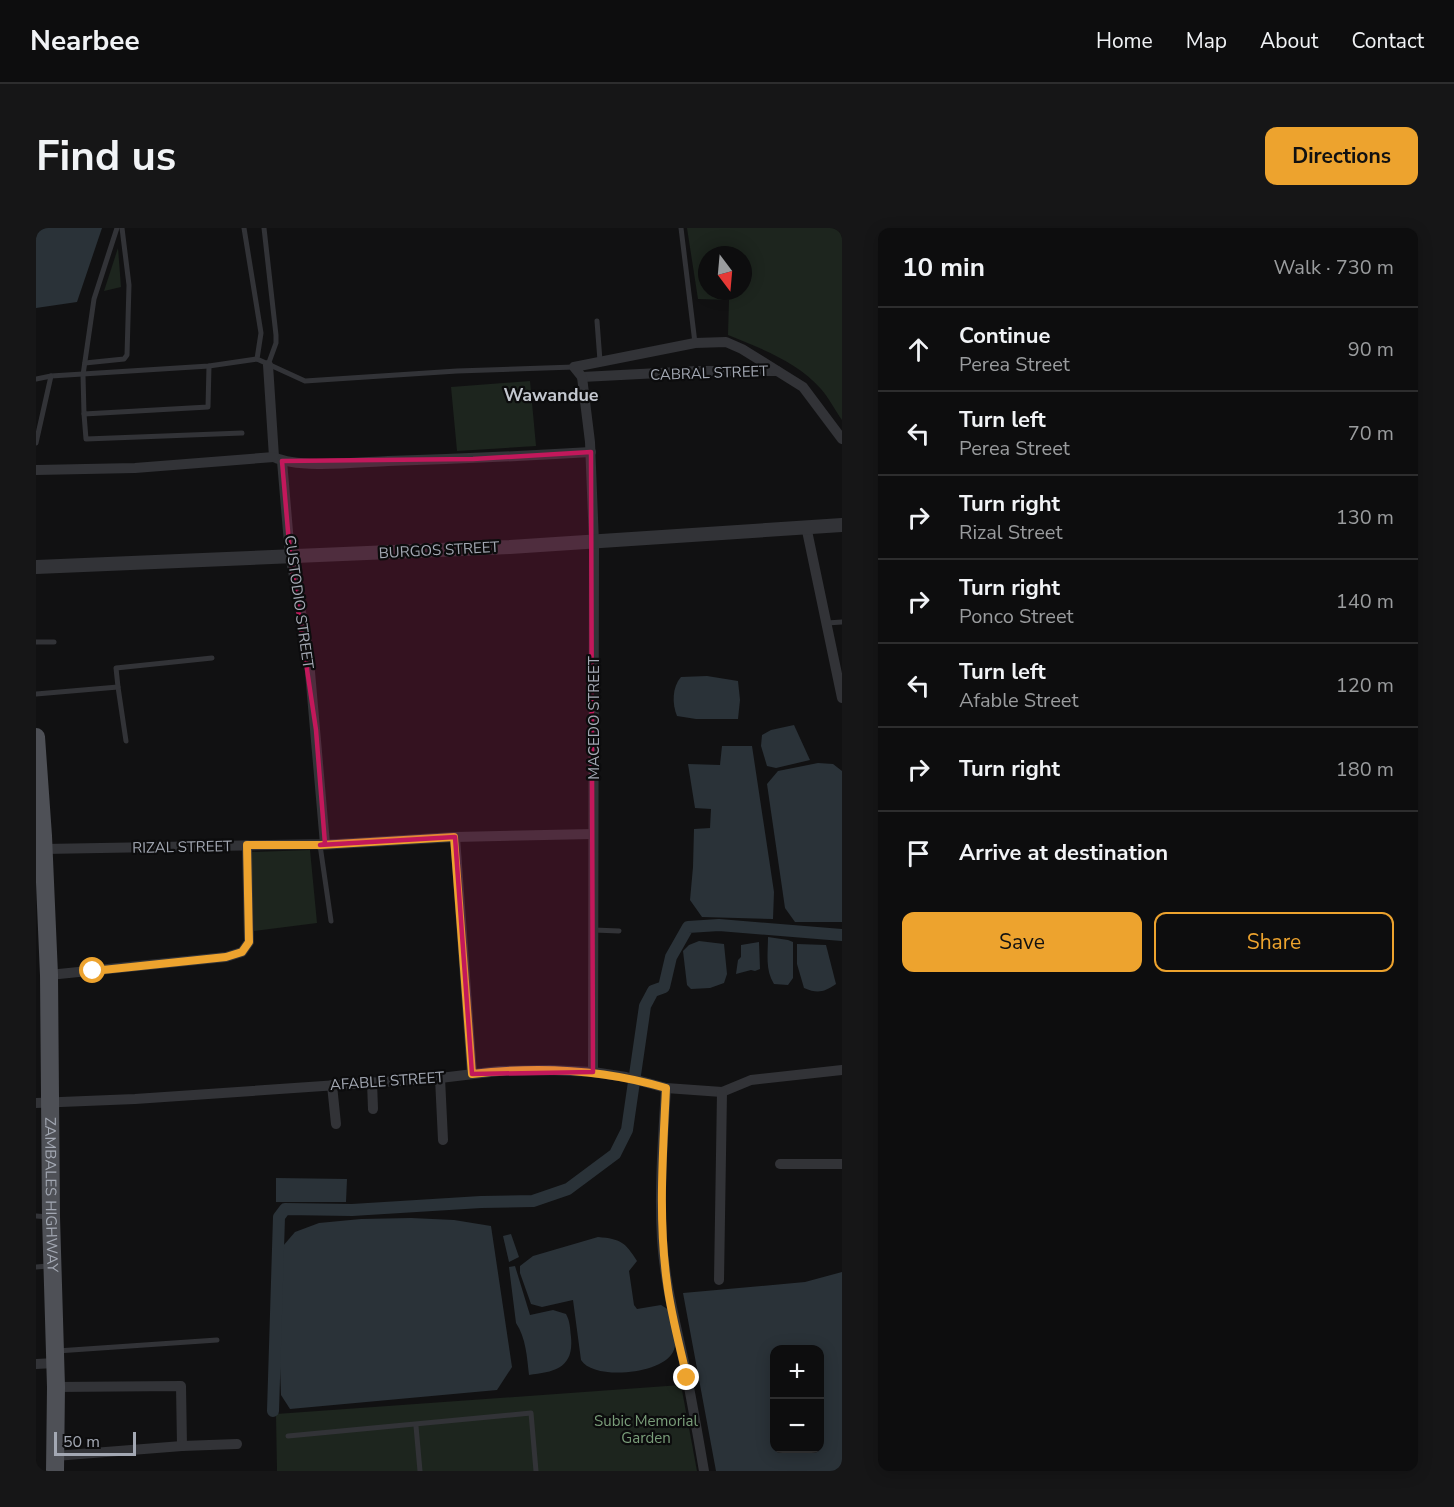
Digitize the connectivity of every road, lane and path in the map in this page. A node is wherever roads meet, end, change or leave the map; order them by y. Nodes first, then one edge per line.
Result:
1 (117, 228) edge
2 (122, 228) edge
3 (244, 228) edge
4 (264, 228) edge
5 (681, 228) edge
6 (597, 321) dead end
7 (695, 343) junction
8 (257, 359) junction
9 (85, 363) junction
10 (600, 363) junction
11 (268, 364) junction
12 (209, 366) junction
13 (574, 367) junction
14 (777, 371) junction
15 (83, 375) junction
16 (51, 376) junction
17 (582, 377) junction
18 (36, 379) edge
19 (84, 414) junction
20 (38, 419) edge
21 (242, 433) dead end
22 (842, 439) edge
23 (36, 443) edge
24 (591, 452) junction
25 (278, 459) junction
26 (36, 470) edge
27 (842, 525) edge
28 (806, 526) junction
29 (594, 543) junction
30 (290, 555) junction
31 (36, 567) edge
32 (842, 622) edge
33 (827, 623) junction
34 (36, 642) edge
35 (54, 642) dead end
36 (212, 658) dead end
37 (118, 687) junction
38 (36, 694) edge
39 (842, 698) edge
40 (36, 737) edge
41 (126, 741) dead end
42 (37, 758) edge
43 (38, 796) edge
44 (593, 834) junction
45 (454, 837) junction
46 (41, 840) edge
47 (322, 844) junction
48 (247, 845) junction
49 (332, 921) dead end
50 (594, 930) junction
51 (619, 931) dead end
52 (49, 975) junction
53 (842, 1070) edge
54 (593, 1072) junction
55 (472, 1074) junction
56 (440, 1078) junction
57 (372, 1082) junction
58 (332, 1085) junction
59 (666, 1088) junction
60 (722, 1092) junction
61 (43, 1103) edge
62 (373, 1109) dead end
63 (336, 1124) dead end
64 (443, 1140) dead end
65 (780, 1164) dead end
66 (842, 1164) edge
67 (43, 1217) edge
68 (44, 1266) edge
69 (719, 1280) dead end
70 (217, 1340) dead end
71 (55, 1357) junction
72 (36, 1364) edge
73 (56, 1387) junction
74 (416, 1426) junction
75 (288, 1436) dead end
76 (237, 1444) dead end
77 (182, 1446) junction
78 (55, 1463) edge
79 (420, 1471) edge
80 (536, 1471) edge
81 (704, 1471) edge

1 - 9 lane
2 - 9 lane
3 - 8 lane
4 - 11 lane
5 - 7 lane
6 - 10 lane
7 - 10 street
7 - 14 street
8 - 11 lane
8 - 12 lane
9 - 15 lane
10 - 13 street
11 - 13 lane
11 - 25 street, CUSTODIO STREET
12 - 15 lane
12 - 19 lane
13 - 17 street
14 - 17 street, CABRAL STREET
14 - 22 street, CABRAL STREET
15 - 16 lane
15 - 19 lane
16 - 18 lane
16 - 20 lane
17 - 24 street, MACEDO STREET
19 - 21 lane
20 - 23 lane
24 - 25 street
24 - 29 street, MACEDO STREET
25 - 26 street
25 - 30 street, CUSTODIO STREET
27 - 28 street, BURGOS STREET
28 - 29 street, BURGOS STREET
28 - 33 street
29 - 30 street, BURGOS STREET
29 - 44 street, MACEDO STREET
30 - 31 street, BURGOS STREET
30 - 47 street, CUSTODIO STREET
32 - 33 lane
33 - 39 street
34 - 35 lane
36 - 37 lane
37 - 38 lane
37 - 41 lane
40 - 42 main road, ZAMBALES HIGHWAY
42 - 43 main road, ZAMBALES HIGHWAY
43 - 46 main road, ZAMBALES HIGHWAY
44 - 45 street, RIZAL STREET
44 - 50 street, MACEDO STREET
45 - 47 street, RIZAL STREET
45 - 55 street
46 - 48 street, RIZAL STREET
46 - 52 main road, ZAMBALES HIGHWAY
47 - 48 street, RIZAL STREET
47 - 49 lane
48 - 52 street
50 - 51 lane
50 - 54 street, MACEDO STREET
52 - 61 main road, ZAMBALES HIGHWAY
53 - 60 street, AFABLE STREET
54 - 55 street, AFABLE STREET
54 - 59 street, AFABLE STREET
55 - 56 street, AFABLE STREET
56 - 57 street, AFABLE STREET
56 - 64 street
57 - 58 street, AFABLE STREET
57 - 62 street
58 - 61 street, AFABLE STREET
58 - 63 street
59 - 60 street, AFABLE STREET
59 - 81 street
60 - 69 street
61 - 67 main road, ZAMBALES HIGHWAY
65 - 66 street
67 - 68 main road, ZAMBALES HIGHWAY
68 - 71 main road, ZAMBALES HIGHWAY
70 - 71 lane
71 - 72 street
71 - 73 main road, ZAMBALES HIGHWAY
73 - 77 street
73 - 78 main road, ZAMBALES HIGHWAY
74 - 75 lane
74 - 79 lane
74 - 80 lane
76 - 77 street
77 - 78 street

